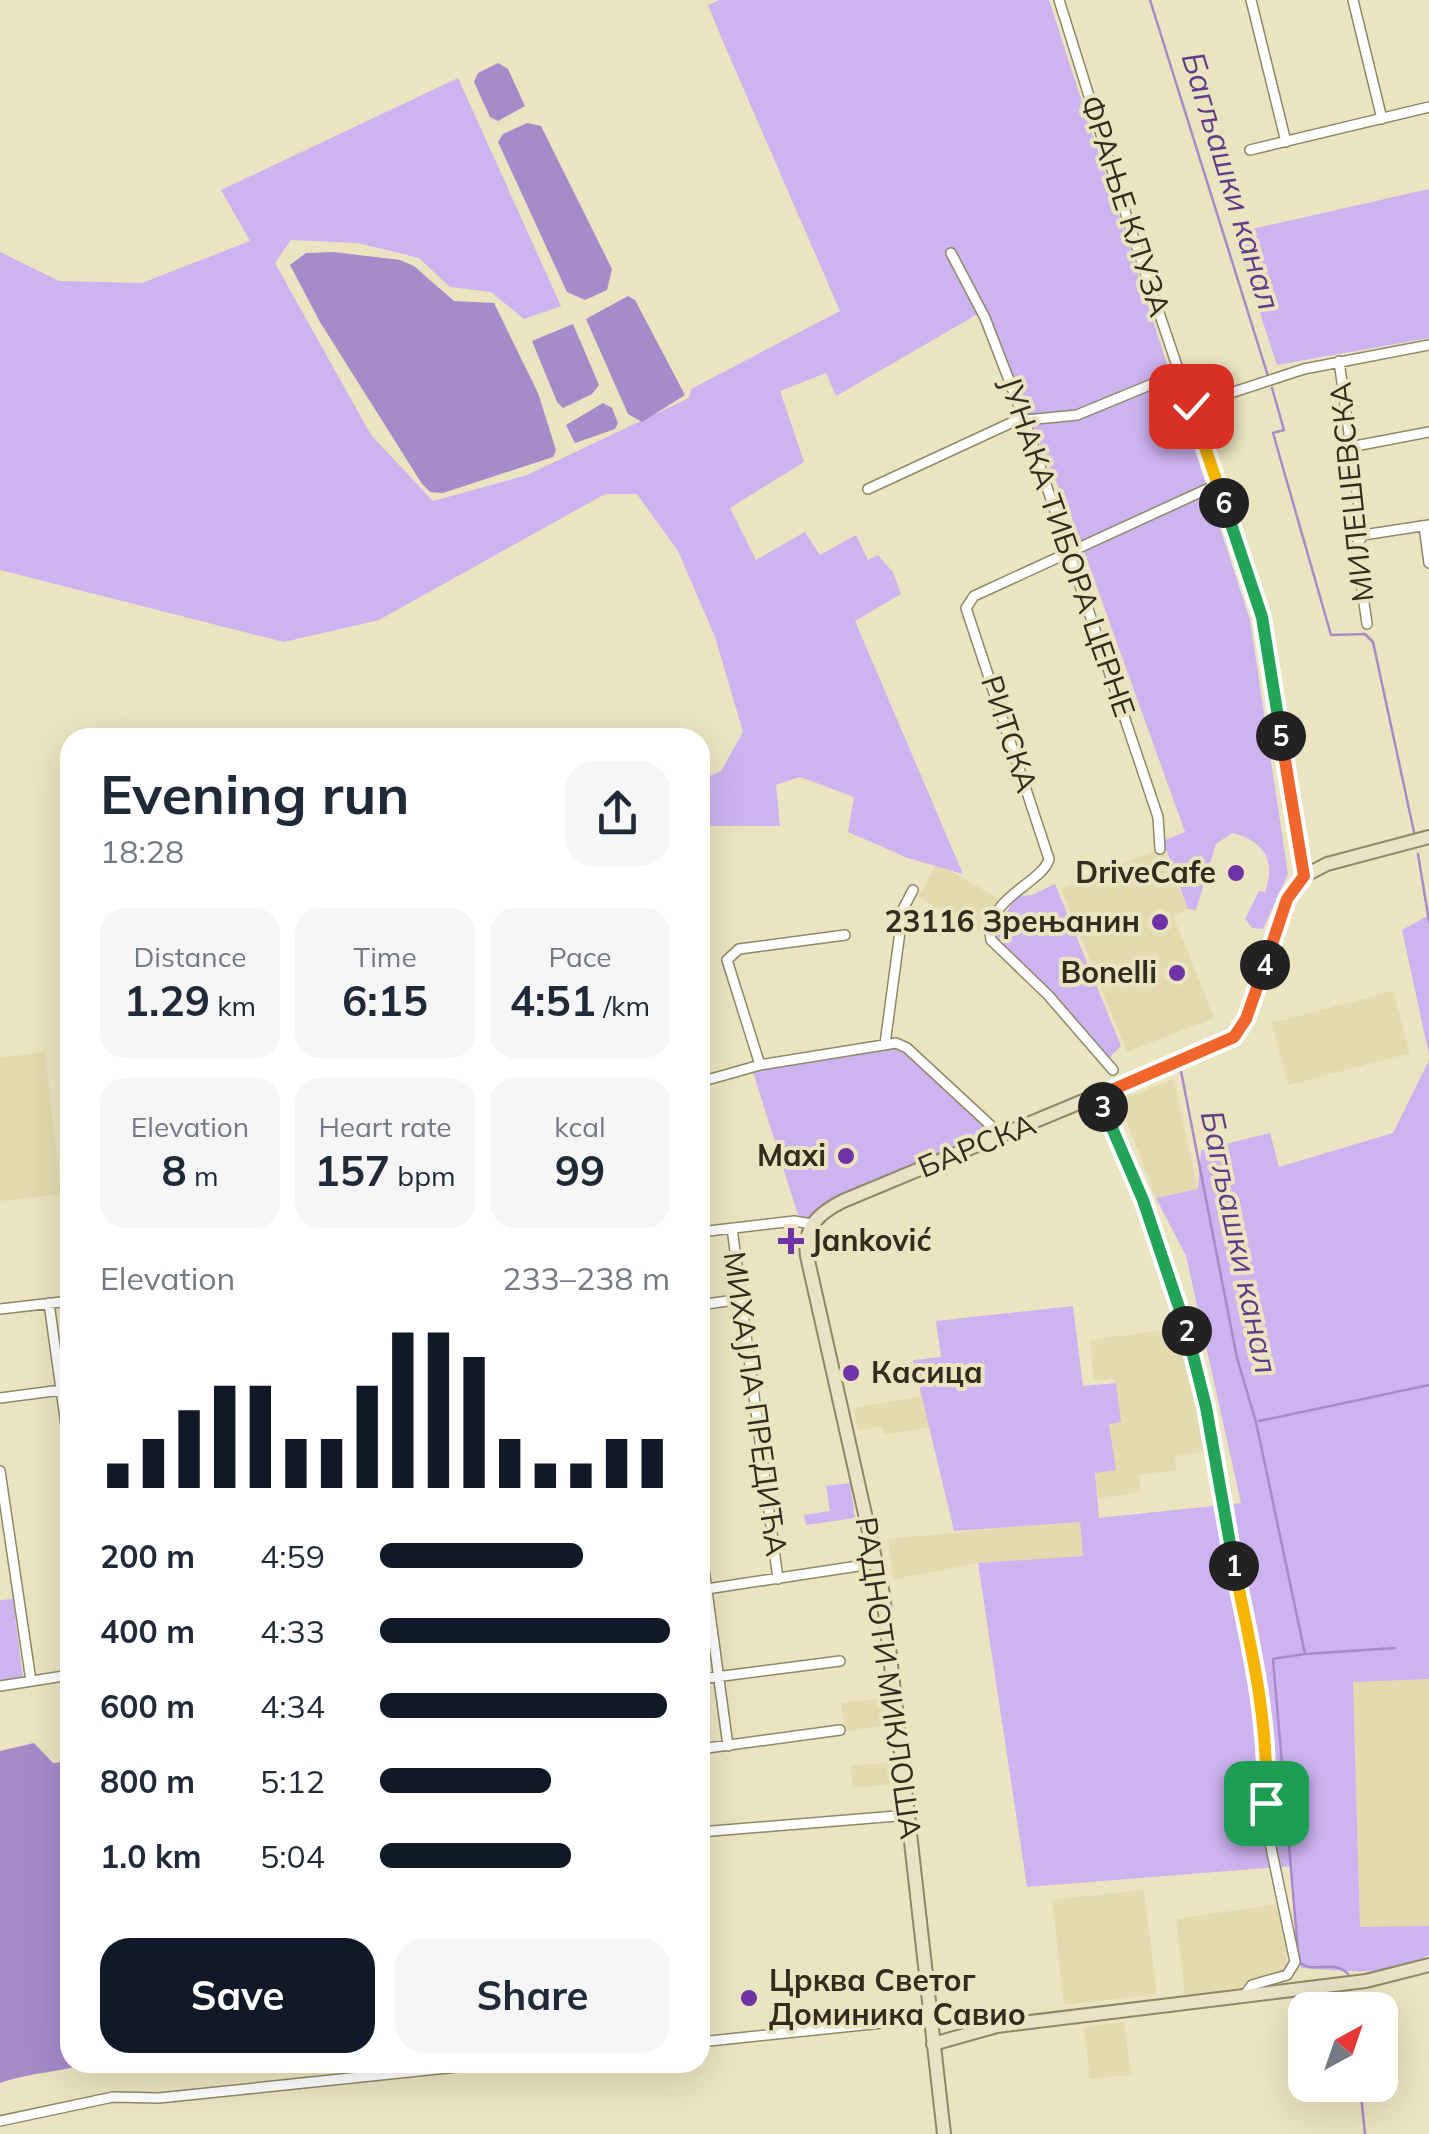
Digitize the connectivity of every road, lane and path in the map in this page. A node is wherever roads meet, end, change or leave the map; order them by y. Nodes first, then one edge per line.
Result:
1 (1059, 0) edge
2 (1251, 0) edge
3 (1353, 0) edge
4 (1429, 107) edge
5 (1382, 118) junction
6 (1286, 142) junction
7 (1250, 150) dead end
8 (951, 254) dead end
9 (1429, 346) edge
10 (1339, 361) junction
11 (1180, 372) junction
12 (1191, 406) junction
13 (1024, 419) junction
14 (1429, 432) edge
15 (1350, 447) junction
16 (1218, 484) junction
17 (868, 489) dead end
18 (1426, 525) edge
19 (1363, 535) junction
20 (1070, 550) junction
21 (1429, 562) edge
22 (1367, 624) dead end
23 (1429, 837) edge
24 (1160, 849) dead end
25 (1304, 876) junction
26 (914, 890) dead end
27 (845, 935) dead end
28 (885, 1044) junction
29 (760, 1066) junction
30 (1113, 1070) dead end
31 (710, 1079) edge
32 (1098, 1096) junction
33 (1002, 1136) junction
34 (812, 1224) junction
35 (732, 1228) junction
36 (710, 1231) edge
37 (741, 1300) junction
38 (60, 1302) edge
39 (49, 1303) junction
40 (710, 1304) edge
41 (0, 1309) edge
42 (60, 1383) edge
43 (60, 1390) edge
44 (0, 1398) edge
45 (0, 1471) edge
46 (878, 1564) junction
47 (778, 1579) junction
48 (710, 1588) edge
49 (710, 1630) edge
50 (840, 1661) dead end
51 (60, 1677) edge
52 (718, 1677) junction
53 (710, 1678) edge
54 (31, 1681) junction
55 (0, 1686) edge
56 (840, 1730) dead end
57 (728, 1746) junction
58 (710, 1748) edge
59 (909, 1815) junction
60 (710, 1831) edge
61 (1429, 1966) edge
62 (1244, 1997) junction
63 (930, 2018) junction
64 (710, 2041) edge
65 (933, 2044) junction
66 (400, 2073) edge
67 (0, 2121) edge
68 (944, 2134) edge

1 - 11 street, ФРАЊЕ КЛУЗА
2 - 6 street
3 - 5 street
4 - 5 street
5 - 6 street
6 - 7 street
8 - 13 street, ЈУНАКА ТИБОРА ЦЕРНЕ
9 - 10 street
10 - 12 street
10 - 15 street, МИЛЕШЕВСКА
11 - 12 street, ФРАЊЕ КЛУЗА
11 - 13 street
12 - 16 street, ФРАЊЕ КЛУЗА
13 - 17 street
13 - 20 street, ЈУНАКА ТИБОРА ЦЕРНЕ
14 - 15 street
15 - 19 street, МИЛЕШЕВСКА
16 - 20 street, РИТСКА
16 - 25 street, ФРАЊЕ КЛУЗА
18 - 19 street
18 - 21 street
19 - 22 street, МИЛЕШЕВСКА
20 - 24 street, ЈУНАКА ТИБОРА ЦЕРНЕ
20 - 30 street, РИТСКА
23 - 25 street
25 - 32 street, БАРСКА
26 - 28 street
27 - 29 street
28 - 29 street
28 - 33 street
29 - 31 street
32 - 33 street, БАРСКА
32 - 62 street
33 - 34 street, БАРСКА
34 - 35 street
34 - 46 street, РАДНОТИ МИКЛОША
35 - 36 street
35 - 37 street, МИХАЈЛА ПРЕДИЋА
37 - 40 street
37 - 47 street, МИХАЈЛА ПРЕДИЋА
38 - 39 street
39 - 41 street
39 - 42 street
43 - 44 street
45 - 54 street
46 - 47 street
46 - 59 street, РАДНОТИ МИКЛОША
47 - 48 street
49 - 52 street
50 - 52 street
51 - 54 street
52 - 53 street
52 - 57 street
54 - 55 street
56 - 57 street
57 - 58 street
59 - 60 street
59 - 63 street, РАДНОТИ МИКЛОША
61 - 62 street
62 - 65 street
63 - 64 street
63 - 65 street, РАДНОТИ МИКЛОША
65 - 68 street, РАДНОТИ МИКЛОША
66 - 67 street

